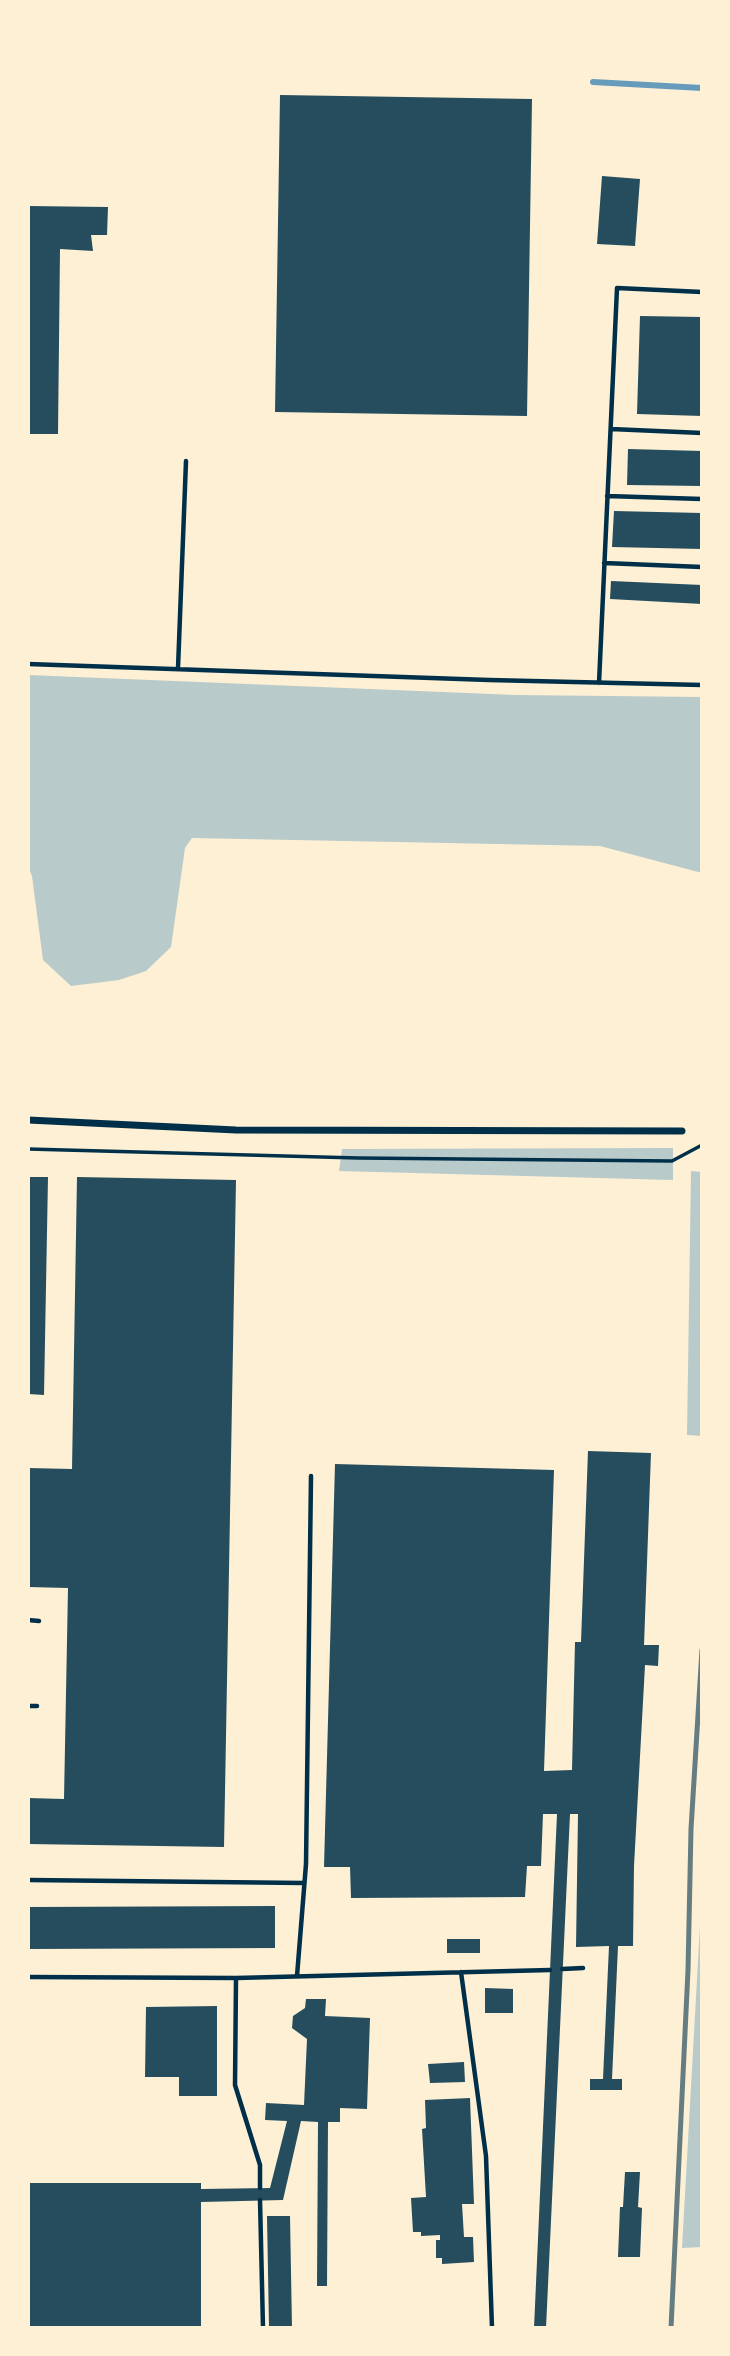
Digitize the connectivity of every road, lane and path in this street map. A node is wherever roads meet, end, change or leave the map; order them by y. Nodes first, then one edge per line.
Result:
1 (702, 292) edge
2 (611, 429) junction
3 (702, 433) edge
4 (186, 461) dead end
5 (607, 496) junction
6 (702, 499) edge
7 (604, 563) junction
8 (702, 566) edge
9 (28, 664) edge
10 (178, 668) junction
11 (599, 683) junction
12 (702, 685) edge
13 (28, 1121) edge
14 (682, 1131) dead end
15 (702, 1145) edge
16 (28, 1149) edge
17 (311, 1476) dead end
18 (28, 1620) edge
19 (39, 1621) dead end
20 (28, 1706) edge
21 (37, 1706) dead end
22 (28, 1880) edge
23 (304, 1883) junction
24 (583, 1968) dead end
25 (562, 1969) dead end
26 (550, 1970) dead end
27 (461, 1972) junction
28 (298, 1976) junction
29 (28, 1977) edge
30 (236, 1978) junction
31 (260, 2188) dead end
32 (260, 2200) dead end
33 (263, 2328) edge
34 (492, 2328) edge

1 - 2 lane
2 - 3 lane
2 - 5 lane
4 - 10 lane
5 - 6 lane
5 - 7 lane
7 - 8 lane
7 - 11 lane
9 - 10 lane
10 - 11 lane
11 - 12 lane
13 - 14 street
15 - 16 path
17 - 23 lane
18 - 19 lane
20 - 21 lane
22 - 23 lane
23 - 28 lane
24 - 25 lane
26 - 27 lane
27 - 28 lane
27 - 34 lane
28 - 30 lane
29 - 30 lane
30 - 31 lane
32 - 33 lane

